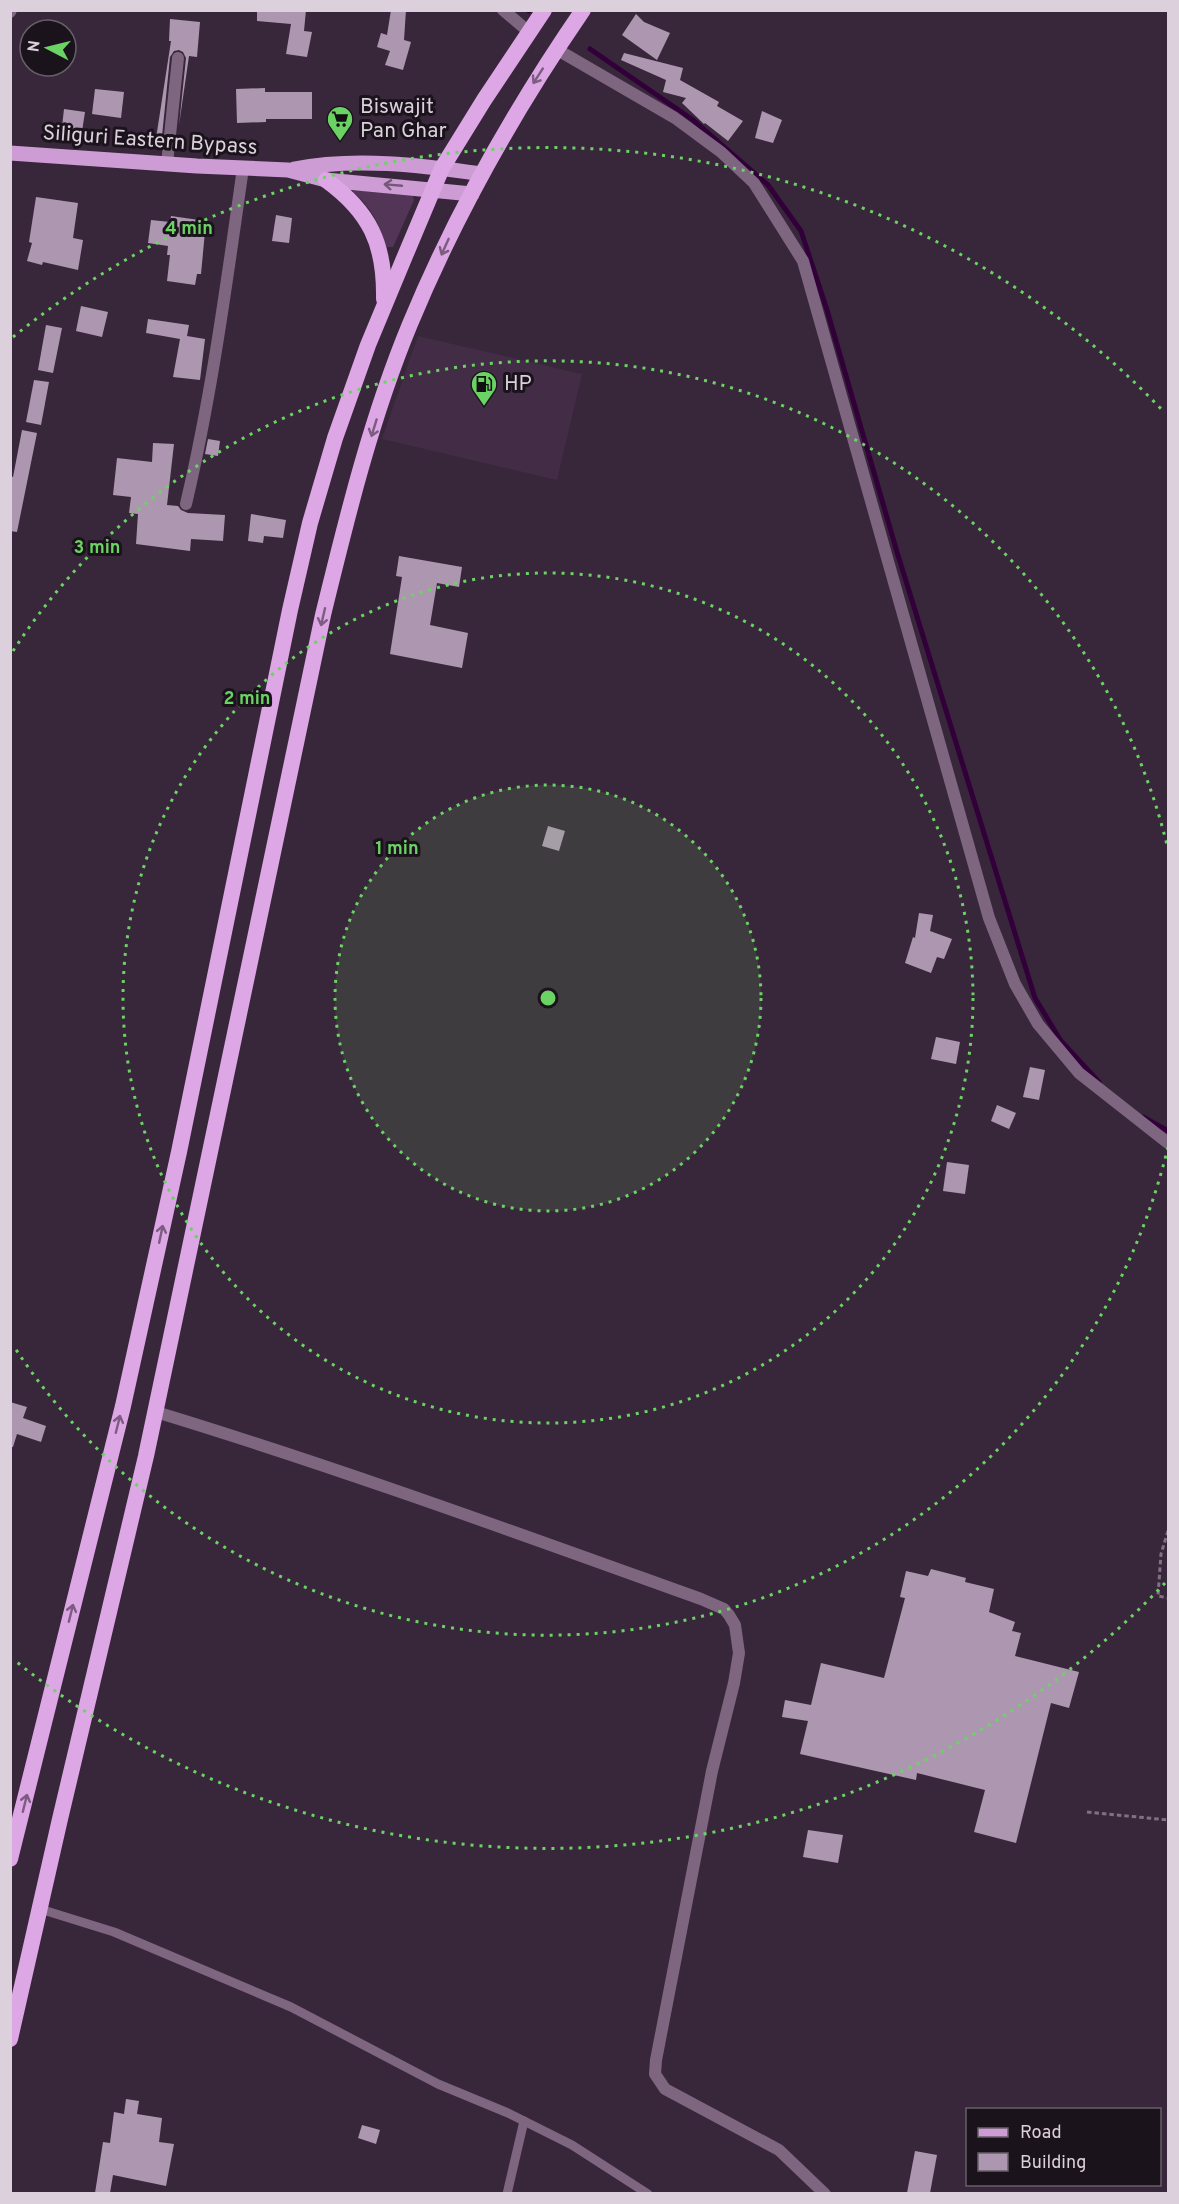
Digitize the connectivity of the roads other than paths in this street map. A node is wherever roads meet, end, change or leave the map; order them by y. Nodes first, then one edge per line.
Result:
1 (503, 10) edge
2 (544, 10) edge
3 (583, 10) edge
4 (529, 32) junction
5 (556, 49) junction
6 (178, 58) dead end
7 (10, 153) edge
8 (167, 164) junction
9 (243, 168) junction
10 (442, 168) junction
11 (288, 170) junction
12 (482, 174) junction
13 (326, 180) junction
14 (433, 189) junction
15 (472, 194) junction
16 (384, 305) junction
17 (186, 504) dead end
18 (1168, 1143) edge
19 (156, 1412) junction
20 (10, 1859) edge
21 (40, 1909) junction
22 (10, 2039) edge
23 (524, 2121) junction
24 (507, 2193) edge
25 (648, 2193) edge
26 (825, 2193) edge

1 - 4 street
2 - 4 highway
3 - 5 highway
4 - 10 highway
5 -> 12 highway
5 - 18 street
6 - 8 street
7 - 8 main road, Siliguri Eastern Bypass
8 - 9 main road, Siliguri Eastern Bypass
9 - 11 main road, Siliguri Eastern Bypass
9 - 17 street
10 - 11 main road, Siliguri Eastern Bypass
10 - 12 main road, Siliguri Eastern Bypass
10 - 14 highway
11 - 13 main road, Siliguri Eastern Bypass
12 - 15 highway
14 -> 13 main road, Siliguri Eastern Bypass
13 - 16 highway
14 - 15 main road, Siliguri Eastern Bypass
14 - 16 highway
15 -> 19 highway
20 -> 16 highway
19 - 21 highway
19 - 26 street
21 - 22 highway
21 - 23 lane
23 - 24 lane
23 - 25 lane

